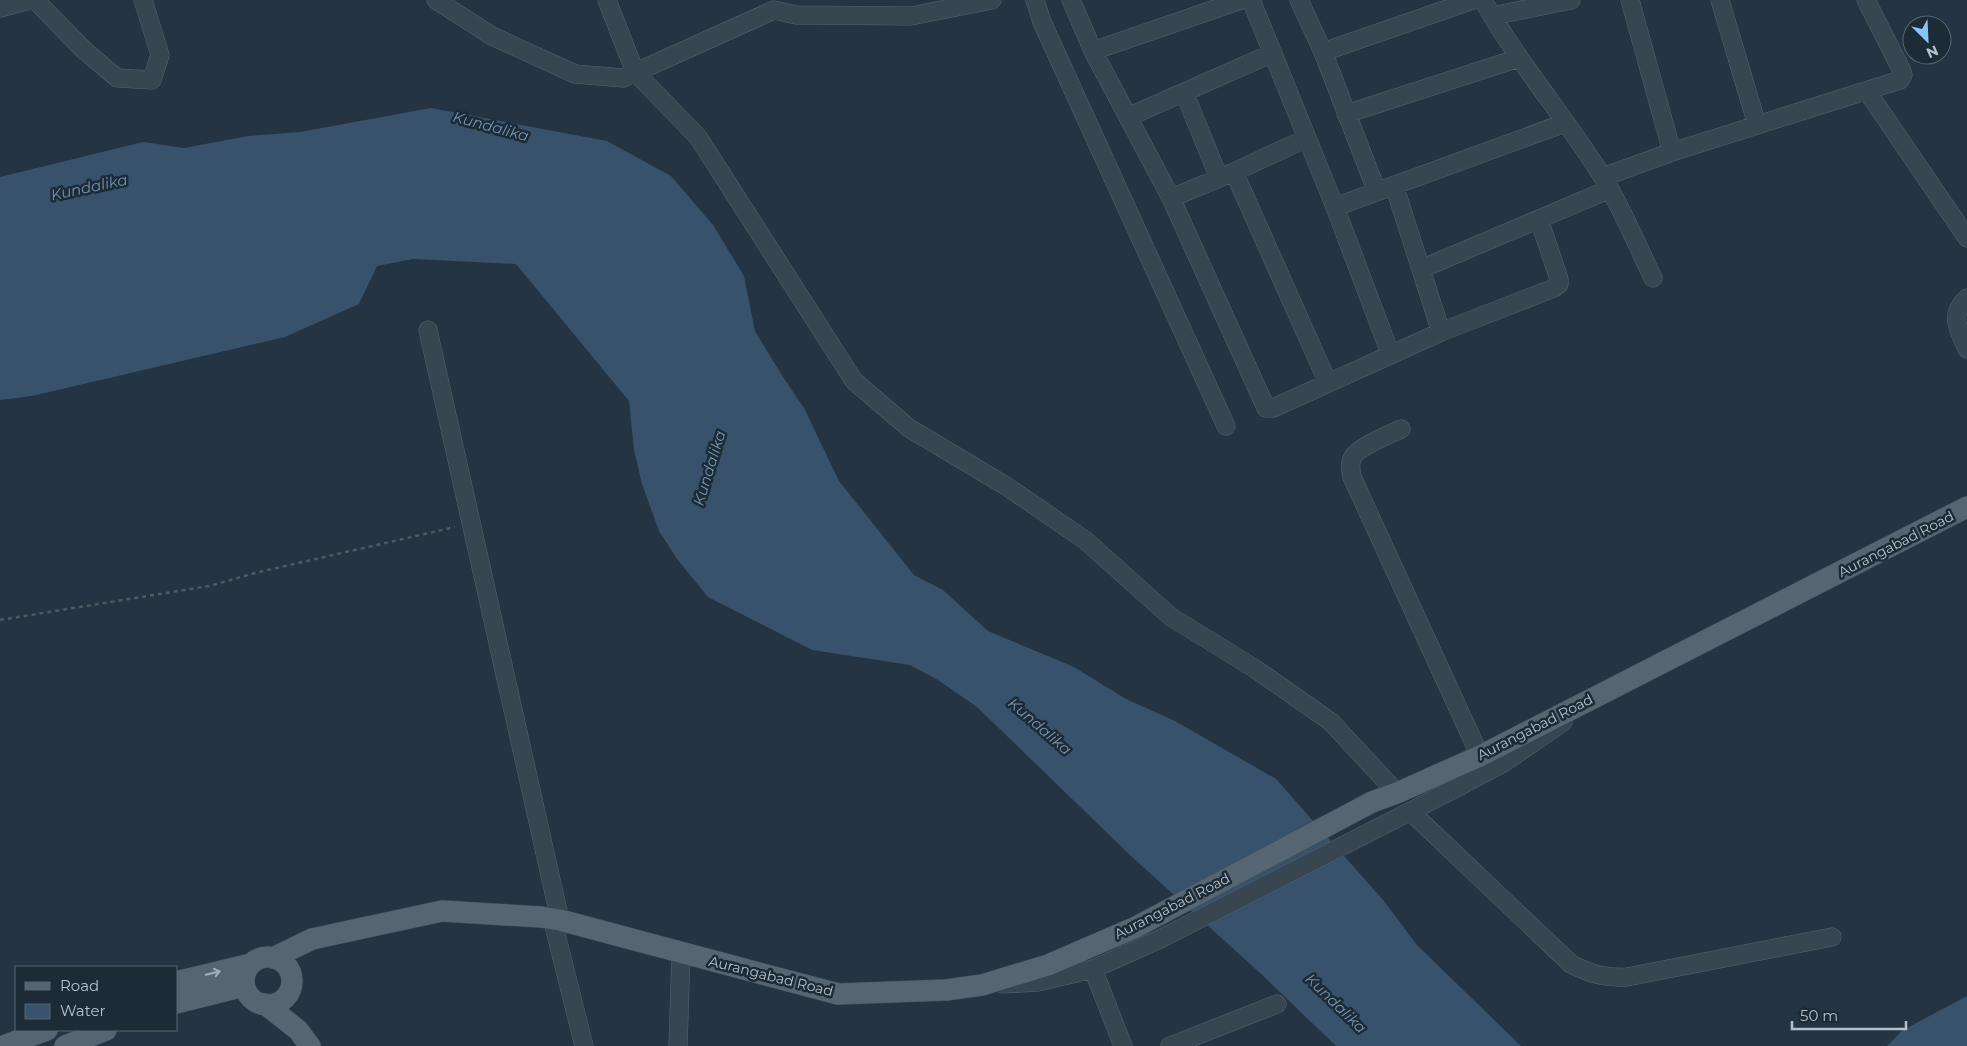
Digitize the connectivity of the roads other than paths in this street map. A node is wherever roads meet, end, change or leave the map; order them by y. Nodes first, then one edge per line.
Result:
1 (30, 0) edge
2 (36, 0) edge
3 (143, 0) edge
4 (436, 0) edge
5 (607, 0) edge
6 (992, 0) edge
7 (1034, 0) edge
8 (1071, 0) edge
9 (1241, 0) edge
10 (1251, 0) edge
11 (1299, 0) edge
12 (1473, 0) edge
13 (1482, 0) edge
14 (1571, 0) edge
15 (1630, 0) edge
16 (1720, 0) edge
17 (1866, 0) edge
18 (0, 8) edge
19 (1492, 16) junction
20 (1093, 51) junction
21 (1273, 52) junction
22 (1323, 52) junction
23 (1519, 58) junction
24 (635, 72) junction
25 (1867, 91) junction
26 (1184, 92) junction
27 (1346, 114) junction
28 (1128, 117) junction
29 (1565, 123) junction
30 (1757, 124) junction
31 (1308, 138) junction
32 (1672, 152) junction
33 (1227, 175) junction
34 (1606, 183) junction
35 (1394, 186) junction
36 (1376, 192) junction
37 (1171, 198) junction
38 (1335, 207) junction
39 (1539, 219) junction
40 (1967, 238) edge
41 (1421, 269) junction
42 (1653, 278) dead end
43 (1967, 298) edge
44 (428, 330) dead end
45 (1440, 332) junction
46 (1967, 349) edge
47 (1390, 353) junction
48 (1328, 383) junction
49 (1226, 426) dead end
50 (1401, 428) dead end
51 (1967, 507) edge
52 (1612, 689) junction
53 (1480, 756) junction
54 (1397, 793) junction
55 (1411, 812) junction
56 (556, 919) junction
57 (1832, 938) dead end
58 (312, 939) junction
59 (681, 953) junction
60 (273, 958) junction
61 (251, 964) junction
62 (1094, 969) junction
63 (290, 981) junction
64 (178, 982) edge
65 (982, 985) junction
66 (244, 986) junction
67 (178, 1002) edge
68 (265, 1004) junction
69 (1277, 1004) dead end
70 (44, 1031) edge
71 (103, 1031) edge
72 (304, 1038) edge
73 (3, 1046) edge
74 (65, 1046) edge
75 (584, 1046) edge
76 (678, 1046) edge
77 (1123, 1046) edge
78 (1170, 1046) edge

1 - 18 street
2 - 3 street
4 - 24 street
5 - 24 street
6 - 24 street
7 - 49 street
8 - 20 street
9 - 20 street
10 - 21 street
11 - 22 street
12 - 22 street
13 - 19 street
14 - 19 street
15 - 32 street
16 - 30 street
17 - 25 street
19 - 23 street
20 - 28 street
21 - 26 street
21 - 31 street
22 - 27 street
23 - 27 street
23 - 29 street
24 - 54 street
25 - 30 street
25 - 40 street
26 - 28 street
26 - 33 street
27 - 36 street
28 - 37 street
29 - 34 street
29 - 35 street
30 - 32 street
31 - 33 street
31 - 38 street
32 - 34 street
33 - 37 street
33 - 48 street
34 - 39 street
34 - 42 street
35 - 36 street
35 - 41 street
36 - 38 street
37 - 48 street
38 - 47 street
39 - 41 street
39 - 45 street
41 - 45 street
43 - 46 street
44 - 56 street
45 - 47 street
47 - 48 street
50 - 53 street
51 - 52 main road, Aurangabad Road
52 - 53 main road, Aurangabad Road
52 - 55 street
53 - 54 main road, Aurangabad Road
54 - 65 main road, Aurangabad Road
55 - 57 street
55 - 62 street
56 - 58 main road, Aurangabad Road
56 - 59 main road, Aurangabad Road
56 - 75 street
58 - 60 main road, Aurangabad Road
58 - 63 main road
59 - 65 main road, Aurangabad Road
59 - 76 street
60 - 61 main road
60 - 63 main road
64 -> 61 main road
61 - 66 main road
62 - 65 street
62 - 77 street
63 - 68 main road
63 - 72 main road
66 - 67 main road
66 - 68 main road
68 - 72 main road
69 - 78 street
70 - 73 main road
71 - 74 main road

